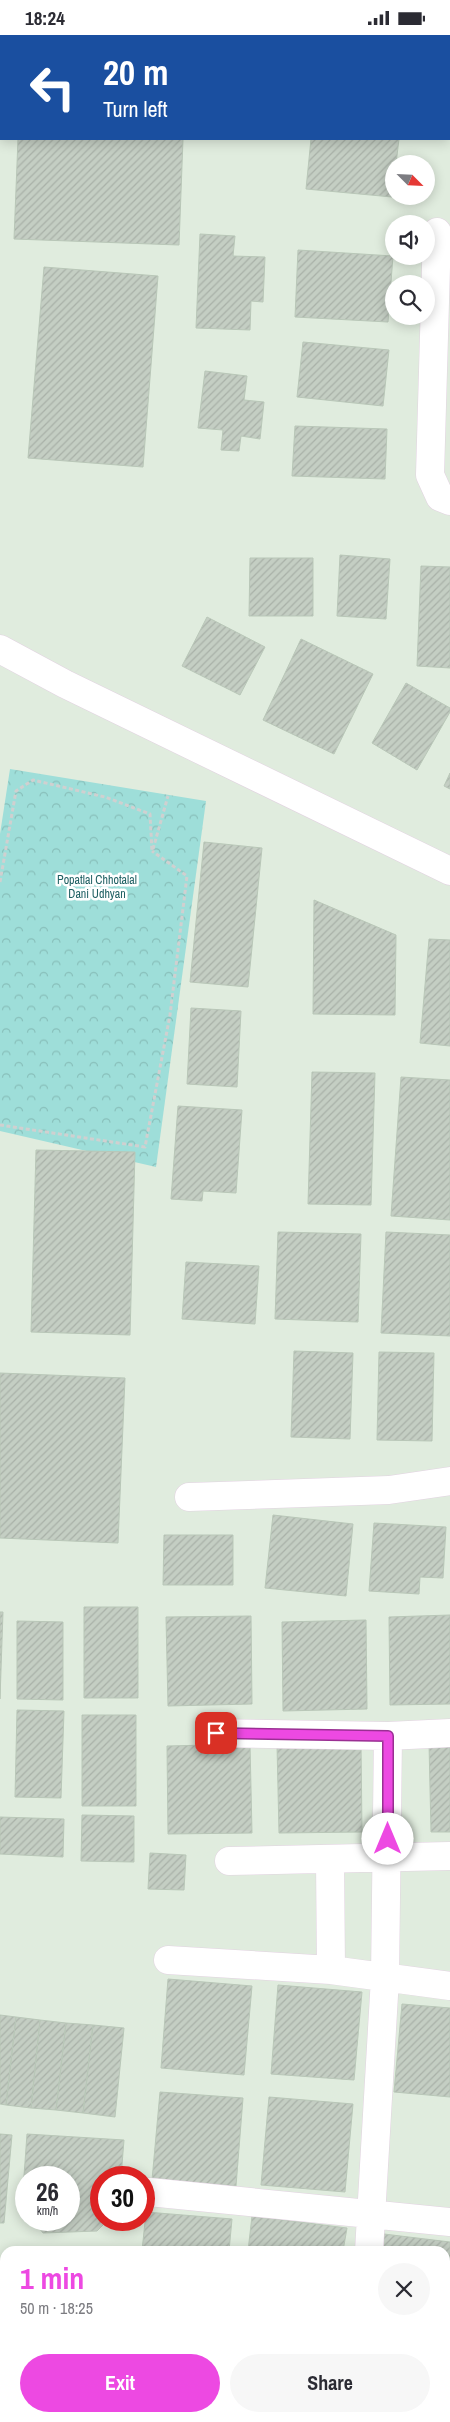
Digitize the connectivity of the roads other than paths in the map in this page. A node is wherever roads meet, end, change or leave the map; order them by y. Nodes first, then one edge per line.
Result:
1 (437, 232) dead end
2 (450, 501) edge
3 (0, 649) edge
4 (450, 871) edge
5 (450, 1481) edge
6 (189, 1497) dead end
7 (216, 1733) dead end
8 (450, 1733) edge
9 (388, 1736) junction
10 (450, 1856) edge
11 (388, 1857) junction
12 (330, 1859) junction
13 (229, 1861) dead end
14 (168, 1960) dead end
15 (331, 1970) junction
16 (385, 1978) junction
17 (450, 1987) edge
18 (155, 2193) edge
19 (371, 2215) junction
20 (450, 2222) edge
21 (369, 2246) edge

1 - 2 street
3 - 4 street
5 - 6 street
7 - 9 street
8 - 9 street
9 - 11 street
10 - 11 street
11 - 12 street
11 - 16 street
12 - 13 street
12 - 15 street
14 - 15 street
15 - 16 street
16 - 17 street
16 - 19 street
18 - 19 street
19 - 20 street
19 - 21 street

